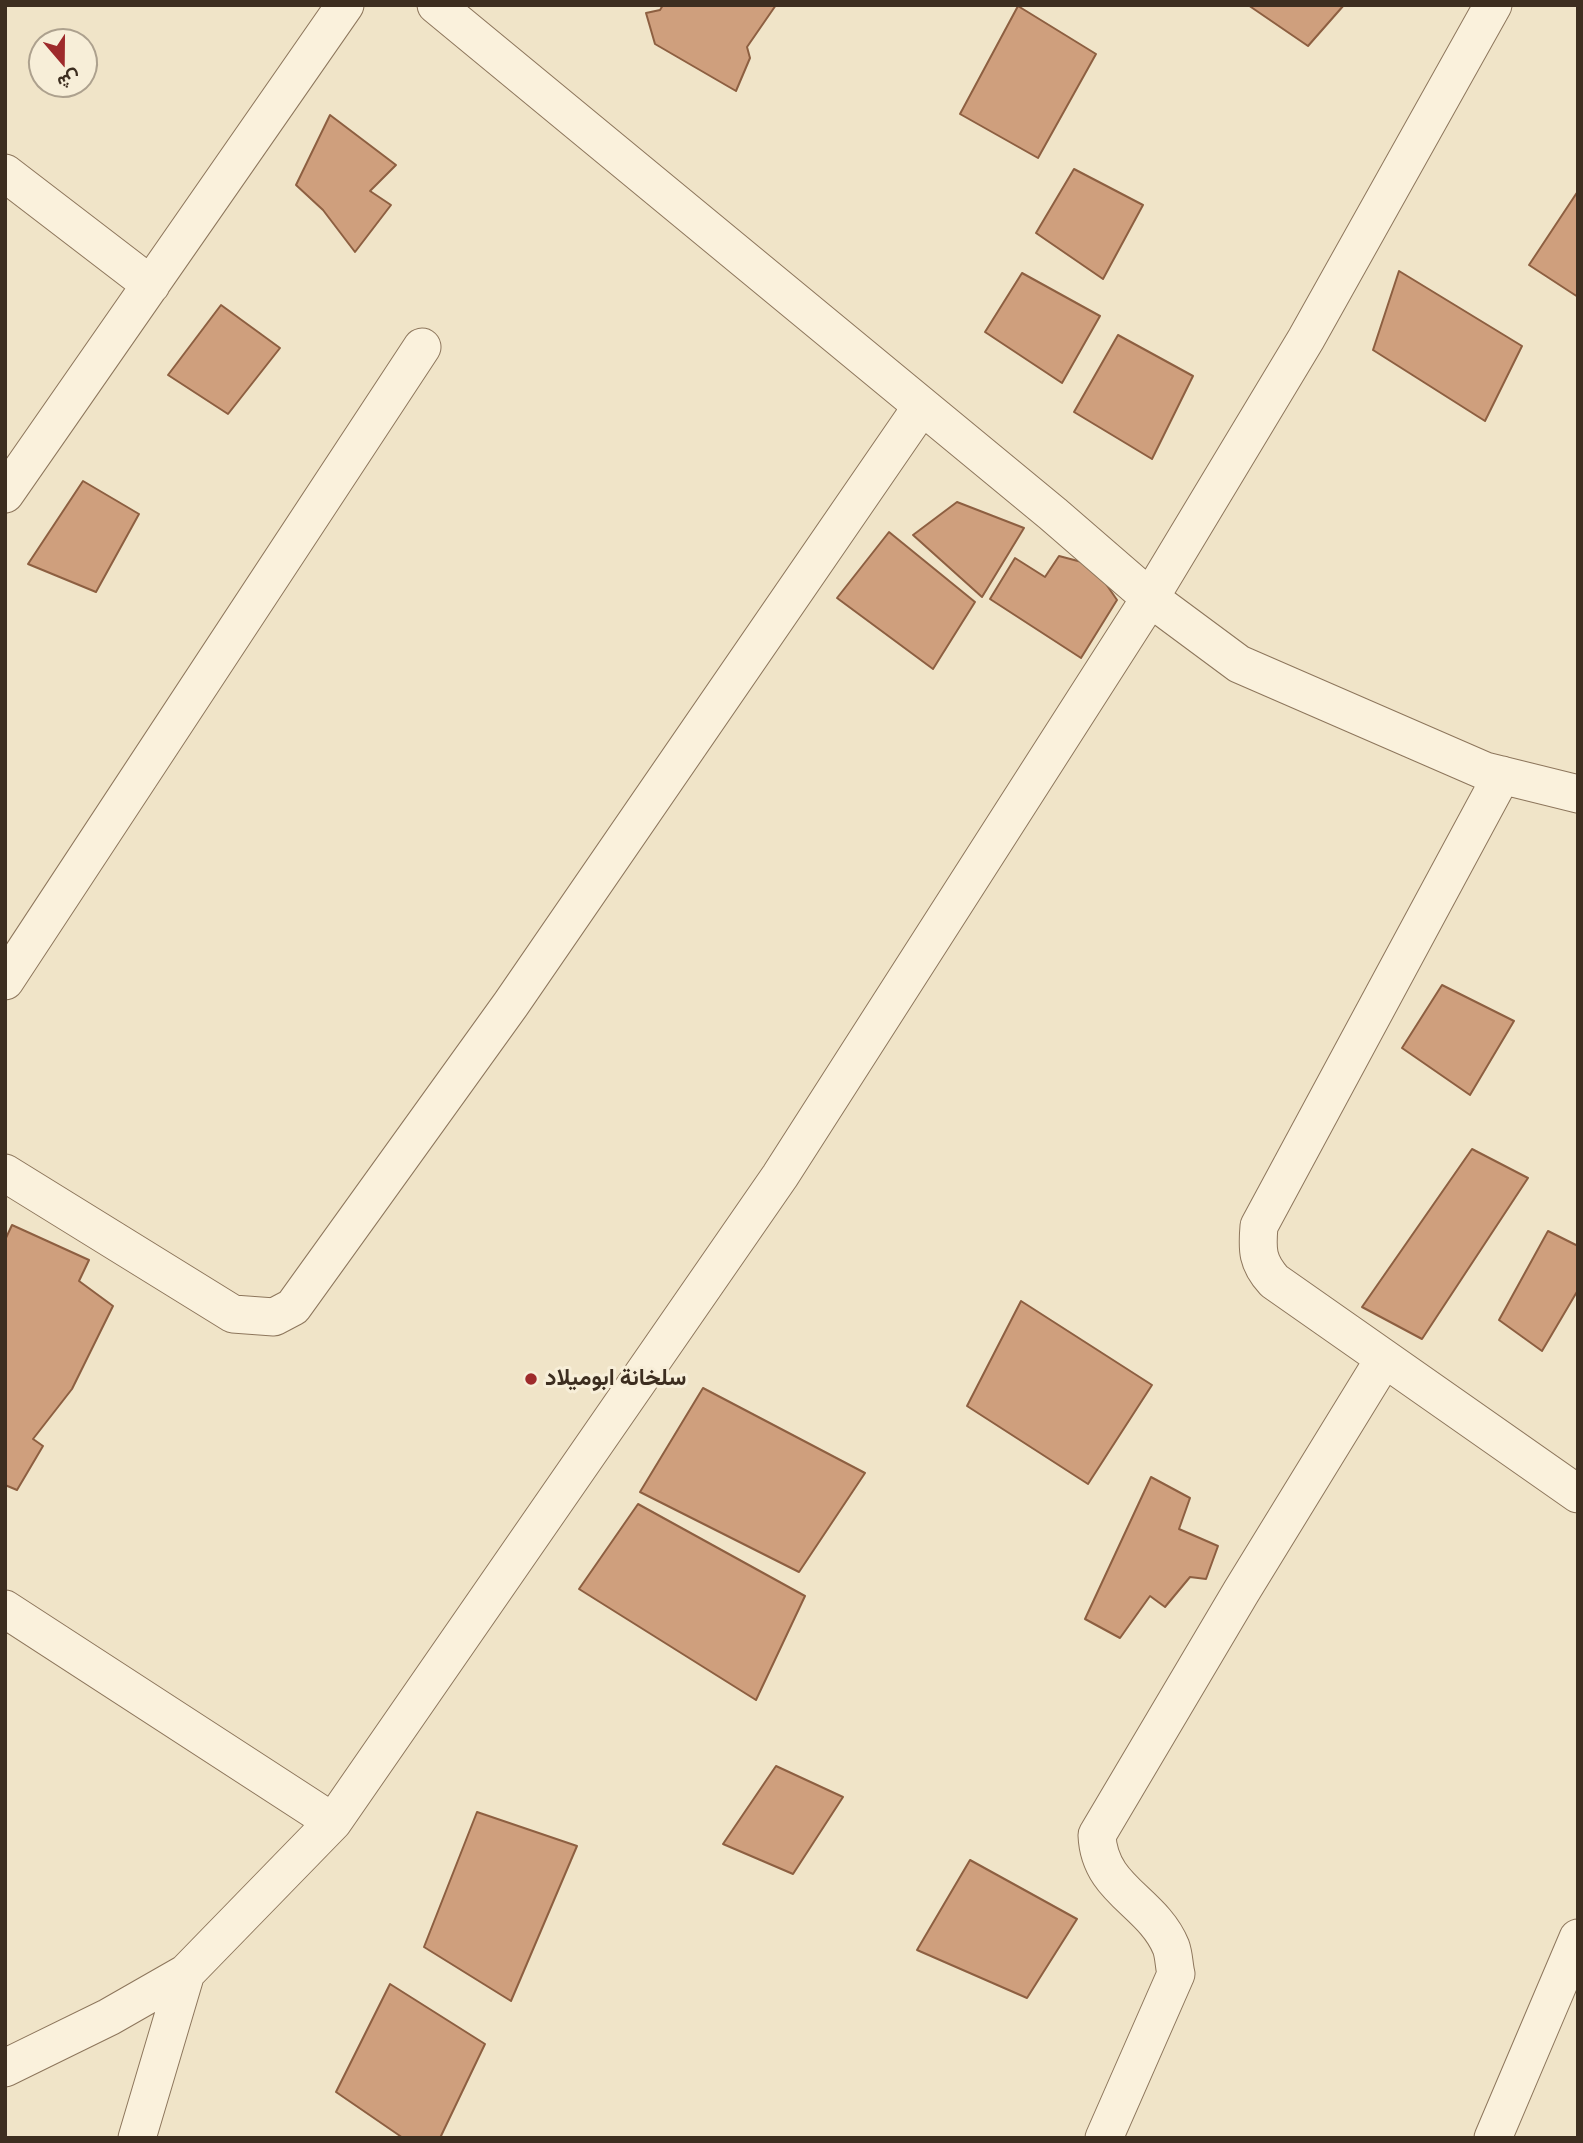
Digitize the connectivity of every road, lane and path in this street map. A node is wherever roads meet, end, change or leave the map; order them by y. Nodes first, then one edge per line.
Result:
1 (345, 5) edge
2 (436, 5) edge
3 (1493, 5) edge
4 (5, 173) edge
5 (151, 285) junction
6 (422, 347) dead end
7 (922, 406) junction
8 (5, 495) edge
9 (1150, 598) junction
10 (1502, 775) junction
11 (1578, 794) edge
12 (5, 981) edge
13 (5, 1173) edge
14 (1384, 1359) junction
15 (1578, 1494) edge
16 (5, 1609) edge
17 (333, 1822) junction
18 (1578, 1938) edge
19 (186, 1973) junction
20 (5, 2068) edge
21 (137, 2138) edge
22 (1104, 2138) edge
23 (1493, 2138) edge

1 - 5 street
2 - 7 street
3 - 9 street
4 - 5 street
5 - 8 street
6 - 12 street
7 - 9 street
7 - 13 street
9 - 10 street
9 - 17 street
10 - 11 street
10 - 14 street
14 - 15 street
14 - 22 street
16 - 17 street
17 - 19 street
18 - 23 street
19 - 20 street
19 - 21 street

